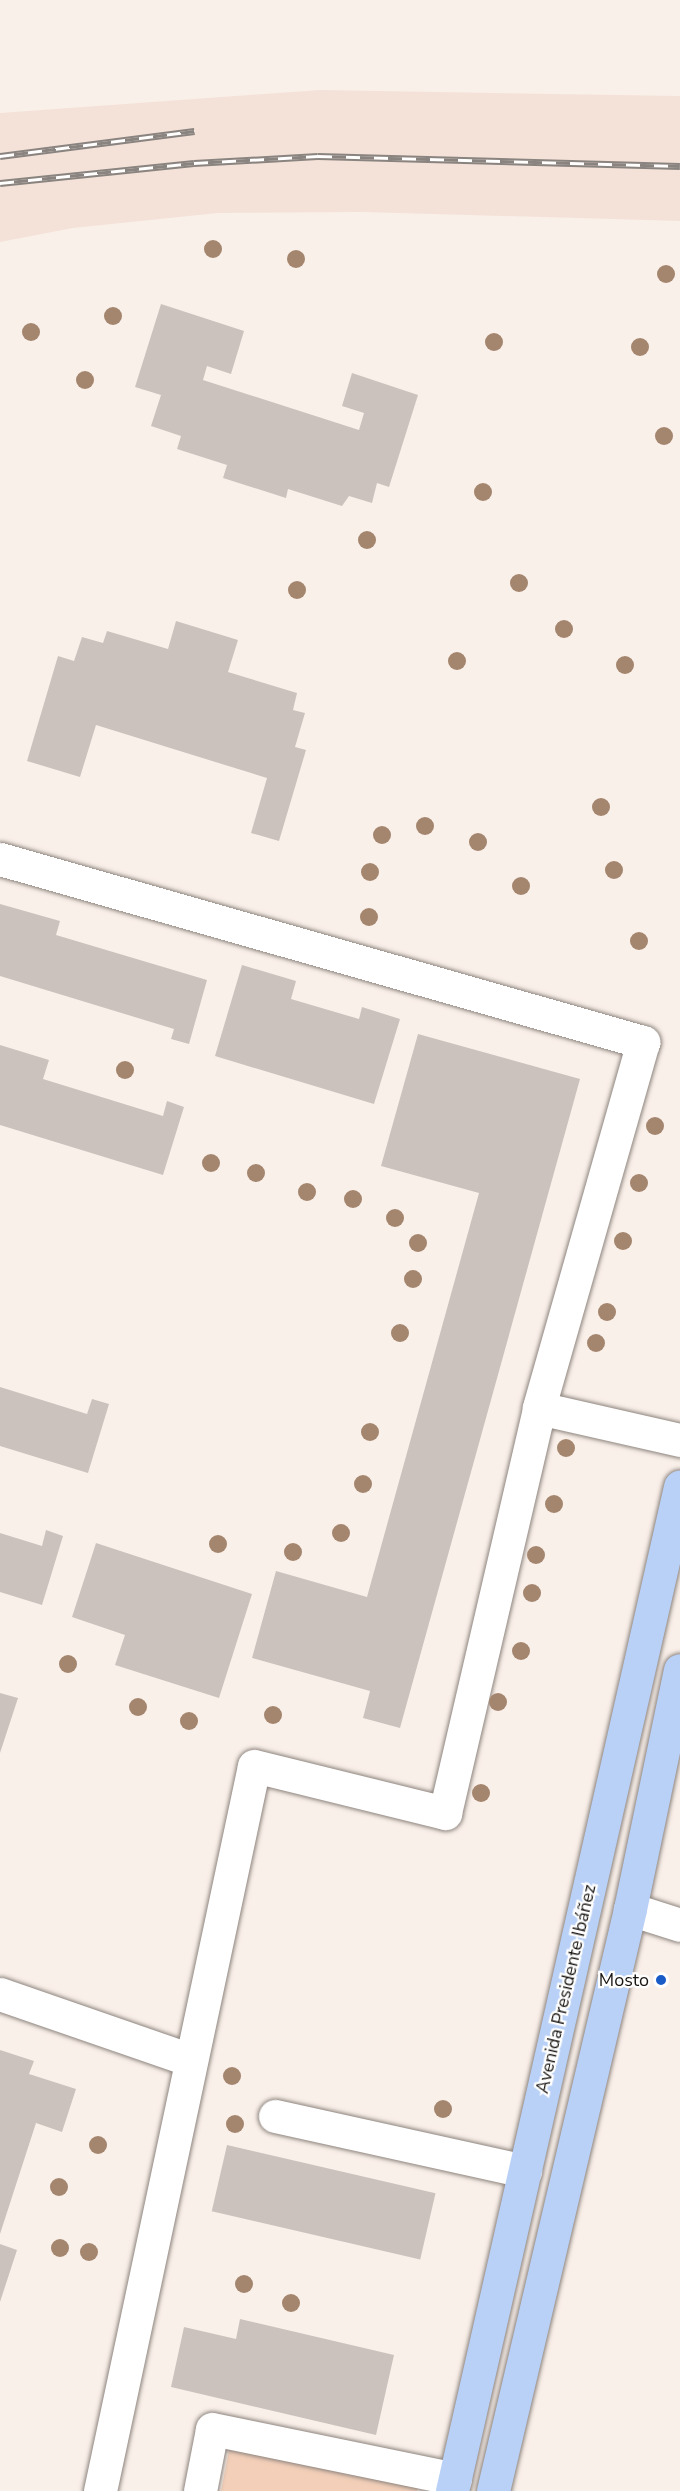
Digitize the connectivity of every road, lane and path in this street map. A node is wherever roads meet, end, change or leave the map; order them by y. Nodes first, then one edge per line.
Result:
1 (0, 859) edge
2 (539, 1408) junction
3 (680, 1440) edge
4 (680, 1487) edge
5 (680, 1670) edge
6 (630, 1909) junction
7 (584, 1911) junction
8 (680, 1925) edge
9 (0, 1994) edge
10 (191, 2060) junction
11 (275, 2116) dead end
12 (525, 2171) junction
13 (454, 2485) edge
14 (100, 2491) edge
15 (200, 2491) edge
16 (493, 2491) edge

1 - 2 street
2 - 3 street
2 - 10 street
4 - 7 main road, Avenida Presidente Ibáñez
5 - 6 main road
6 - 7 main road
6 - 8 street
6 - 16 main road
7 - 12 main road, Avenida Presidente Ibáñez
9 - 10 street
10 - 14 street
11 - 12 street
12 - 13 main road, Avenida Presidente Ibáñez
13 - 15 street

